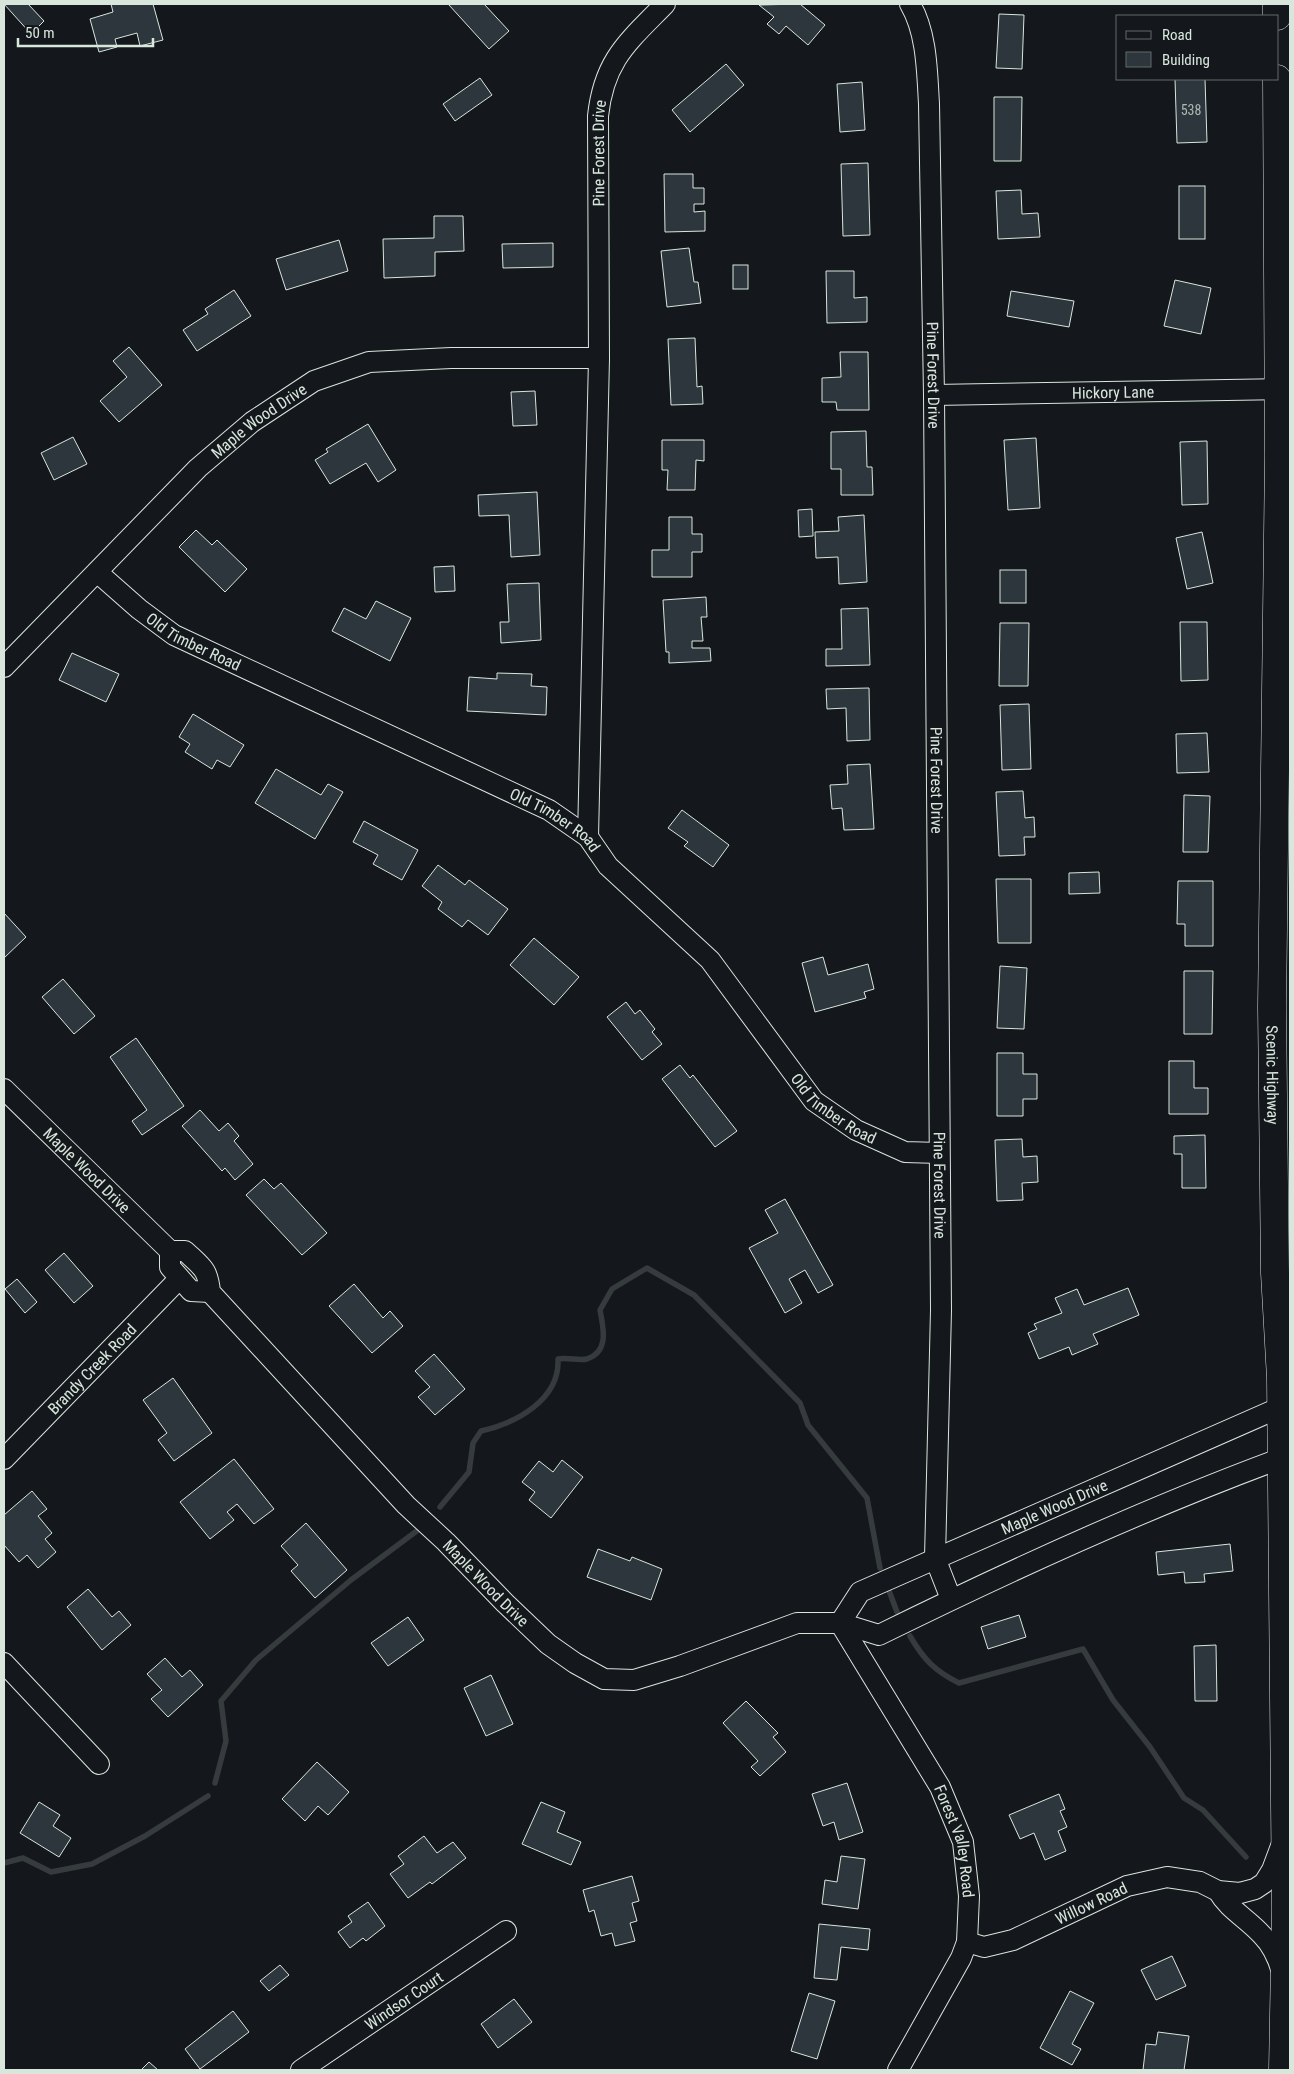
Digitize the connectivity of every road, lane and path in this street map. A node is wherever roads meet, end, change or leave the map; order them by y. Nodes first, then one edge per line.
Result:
1 (665, 4) edge
2 (910, 4) edge
3 (1277, 80) edge
4 (599, 358) junction
5 (1285, 390) edge
6 (934, 395) junction
7 (96, 572) junction
8 (4, 668) edge
9 (588, 836) junction
10 (4, 1088) edge
11 (939, 1153) junction
12 (170, 1251) junction
13 (179, 1279) junction
14 (210, 1292) junction
15 (1286, 1405) edge
16 (1286, 1457) edge
17 (4, 1459) edge
18 (936, 1558) junction
19 (951, 1599) junction
20 (840, 1623) junction
21 (4, 1663) edge
22 (98, 1764) dead end
23 (1285, 1835) junction
24 (1218, 1891) junction
25 (506, 1931) dead end
26 (966, 1942) junction
27 (1285, 1982) junction
28 (301, 2070) edge
29 (898, 2070) edge
30 (1283, 2070) edge

1 - 4 street, Pine Forest Drive
2 - 6 street, Pine Forest Drive
3 - 5 highway, Scenic Highway
4 - 7 street, Maple Wood Drive
4 - 9 street, Pine Forest Drive
5 - 6 street, Hickory Lane
5 - 15 highway, Scenic Highway
6 - 11 street, Pine Forest Drive
7 - 8 street, Maple Wood Drive
7 - 9 street, Old Timber Road
9 - 11 street, Old Timber Road
10 - 12 street, Maple Wood Drive
11 - 18 street, Pine Forest Drive
12 - 13 street
12 - 14 street, Maple Wood Drive
13 - 14 street
13 - 17 street, Brandy Creek Road
14 - 20 street, Maple Wood Drive
15 - 16 highway, Scenic Highway
15 - 18 street, Maple Wood Drive
16 - 19 street, Maple Wood Drive
16 - 23 highway, Scenic Highway
18 - 19 street
18 - 20 street, Maple Wood Drive
19 - 20 street, Maple Wood Drive
20 - 26 street, Forest Valley Road
21 - 22 street
23 - 24 street
23 - 27 highway, Scenic Highway
24 - 26 street, Willow Road
24 - 27 street
25 - 28 street, Windsor Court
26 - 29 street, Forest Valley Road
27 - 30 highway, Scenic Highway

